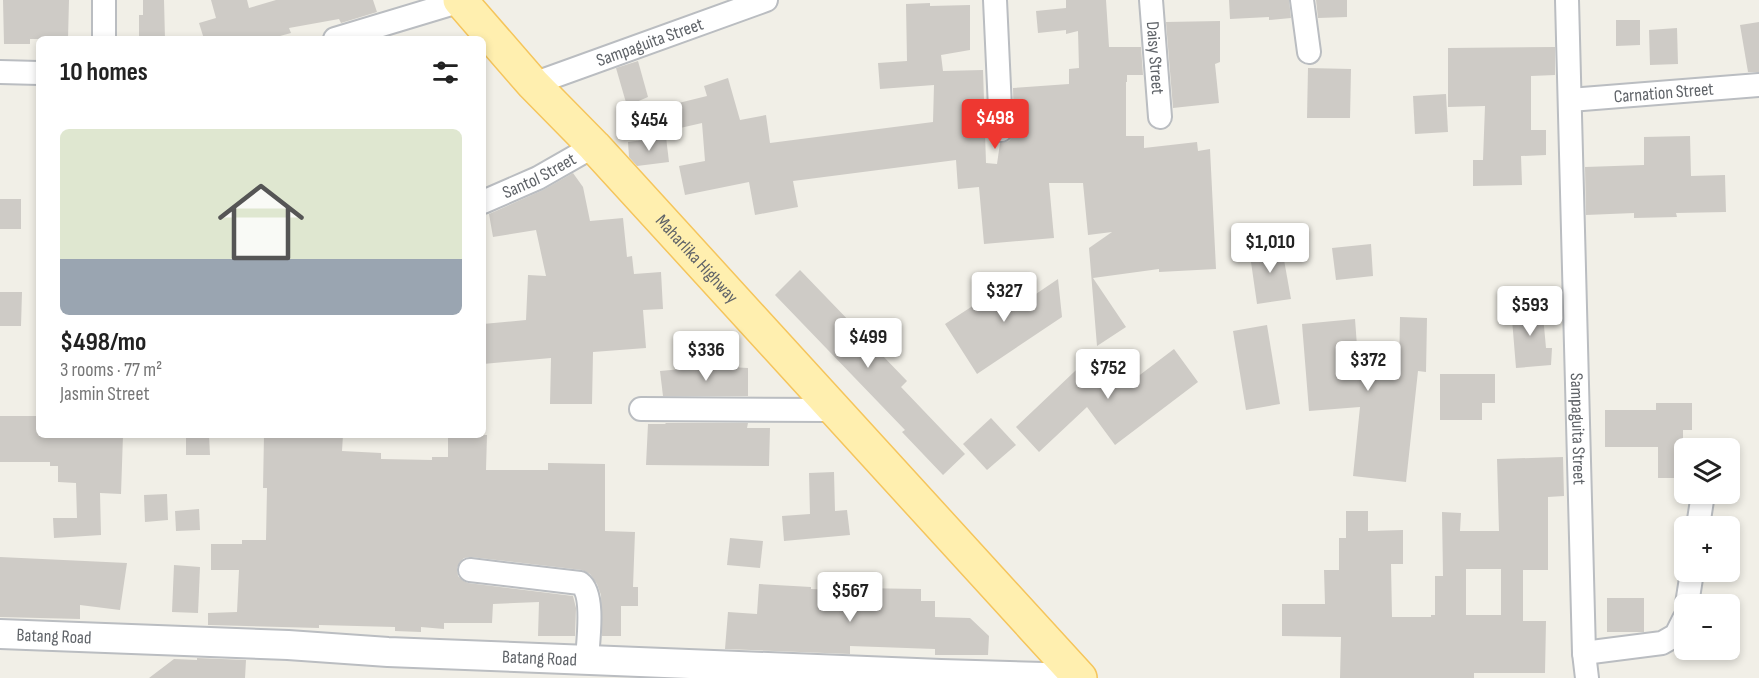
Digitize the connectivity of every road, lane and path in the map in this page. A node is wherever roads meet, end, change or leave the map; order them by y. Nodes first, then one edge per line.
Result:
1 (104, 0) edge
2 (766, 0) edge
3 (995, 0) edge
4 (1151, 0) edge
5 (1302, 0) edge
6 (1567, 0) edge
7 (461, 1) edge
8 (104, 36) edge
9 (345, 36) edge
10 (1309, 52) dead end
11 (0, 72) edge
12 (36, 73) edge
13 (533, 84) junction
14 (1759, 85) edge
15 (1570, 100) junction
16 (1160, 117) dead end
17 (1001, 130) dead end
18 (594, 146) junction
19 (486, 201) edge
20 (641, 409) dead end
21 (833, 410) junction
22 (470, 570) dead end
23 (0, 634) edge
24 (1674, 636) edge
25 (1584, 653) junction
26 (587, 659) junction
27 (941, 676) edge
28 (1080, 678) edge
29 (1587, 678) edge

1 - 8 street
2 - 13 street, Sampaguita Street
3 - 17 street
4 - 16 street, Daisy Street
5 - 10 street
6 - 15 street, Sampaguita Street
7 - 9 street
7 - 13 main road, Maharlika Highway
11 - 12 street
13 - 18 main road, Maharlika Highway
14 - 15 street, Carnation Street
15 - 25 street, Sampaguita Street
18 - 19 street, Santol Street
18 - 21 main road, Maharlika Highway
20 - 21 street
21 - 28 main road, Maharlika Highway
22 - 26 street
23 - 26 street, Batang Road
24 - 25 street
25 - 29 street, Sampaguita Street
26 - 27 street, Batang Road
27 - 28 street, Batang Road

